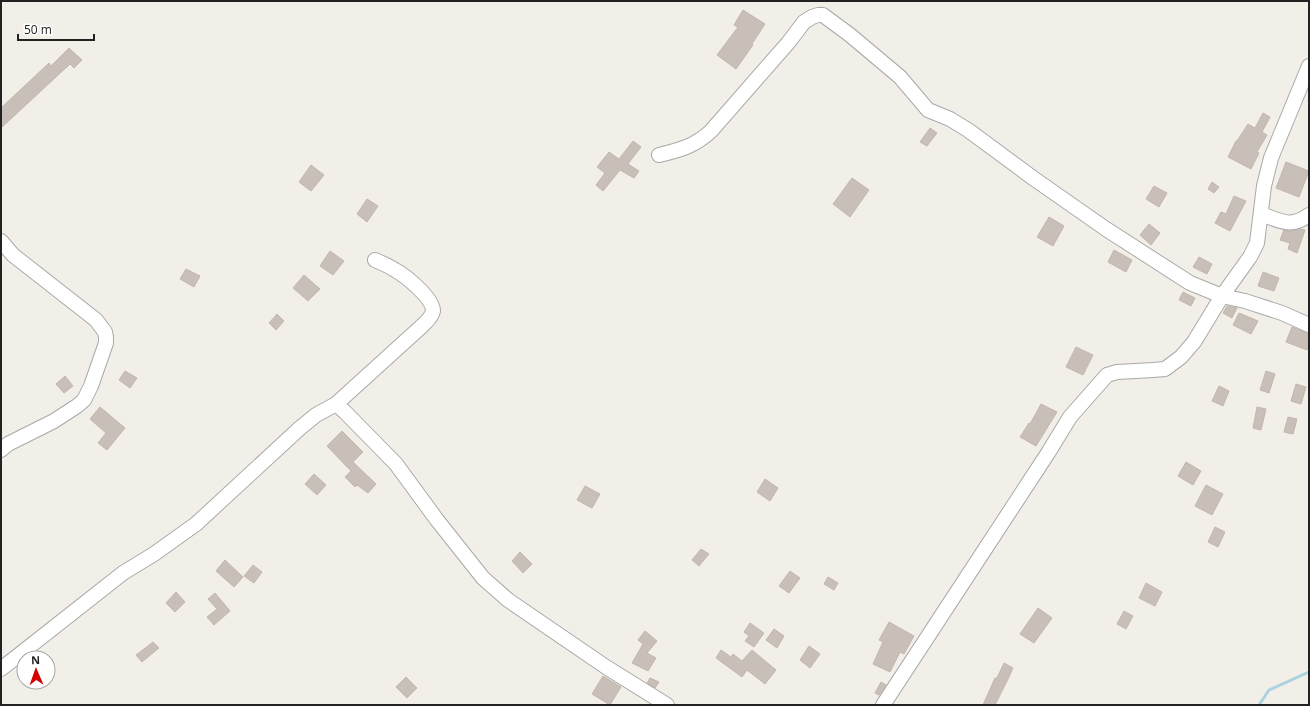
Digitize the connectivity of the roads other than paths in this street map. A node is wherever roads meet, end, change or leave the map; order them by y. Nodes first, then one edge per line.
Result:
1 (1309, 66) edge
2 (660, 156) dead end
3 (1261, 214) junction
4 (1309, 216) edge
5 (1, 241) edge
6 (375, 260) dead end
7 (1222, 296) junction
8 (1309, 325) edge
9 (336, 404) junction
10 (1, 450) edge
11 (1, 669) edge
12 (667, 705) edge
13 (884, 705) edge

1 - 3 street
2 - 7 street
3 - 4 street
3 - 7 street
5 - 10 street
6 - 9 street
7 - 8 street
7 - 13 street
9 - 11 street
9 - 12 street

